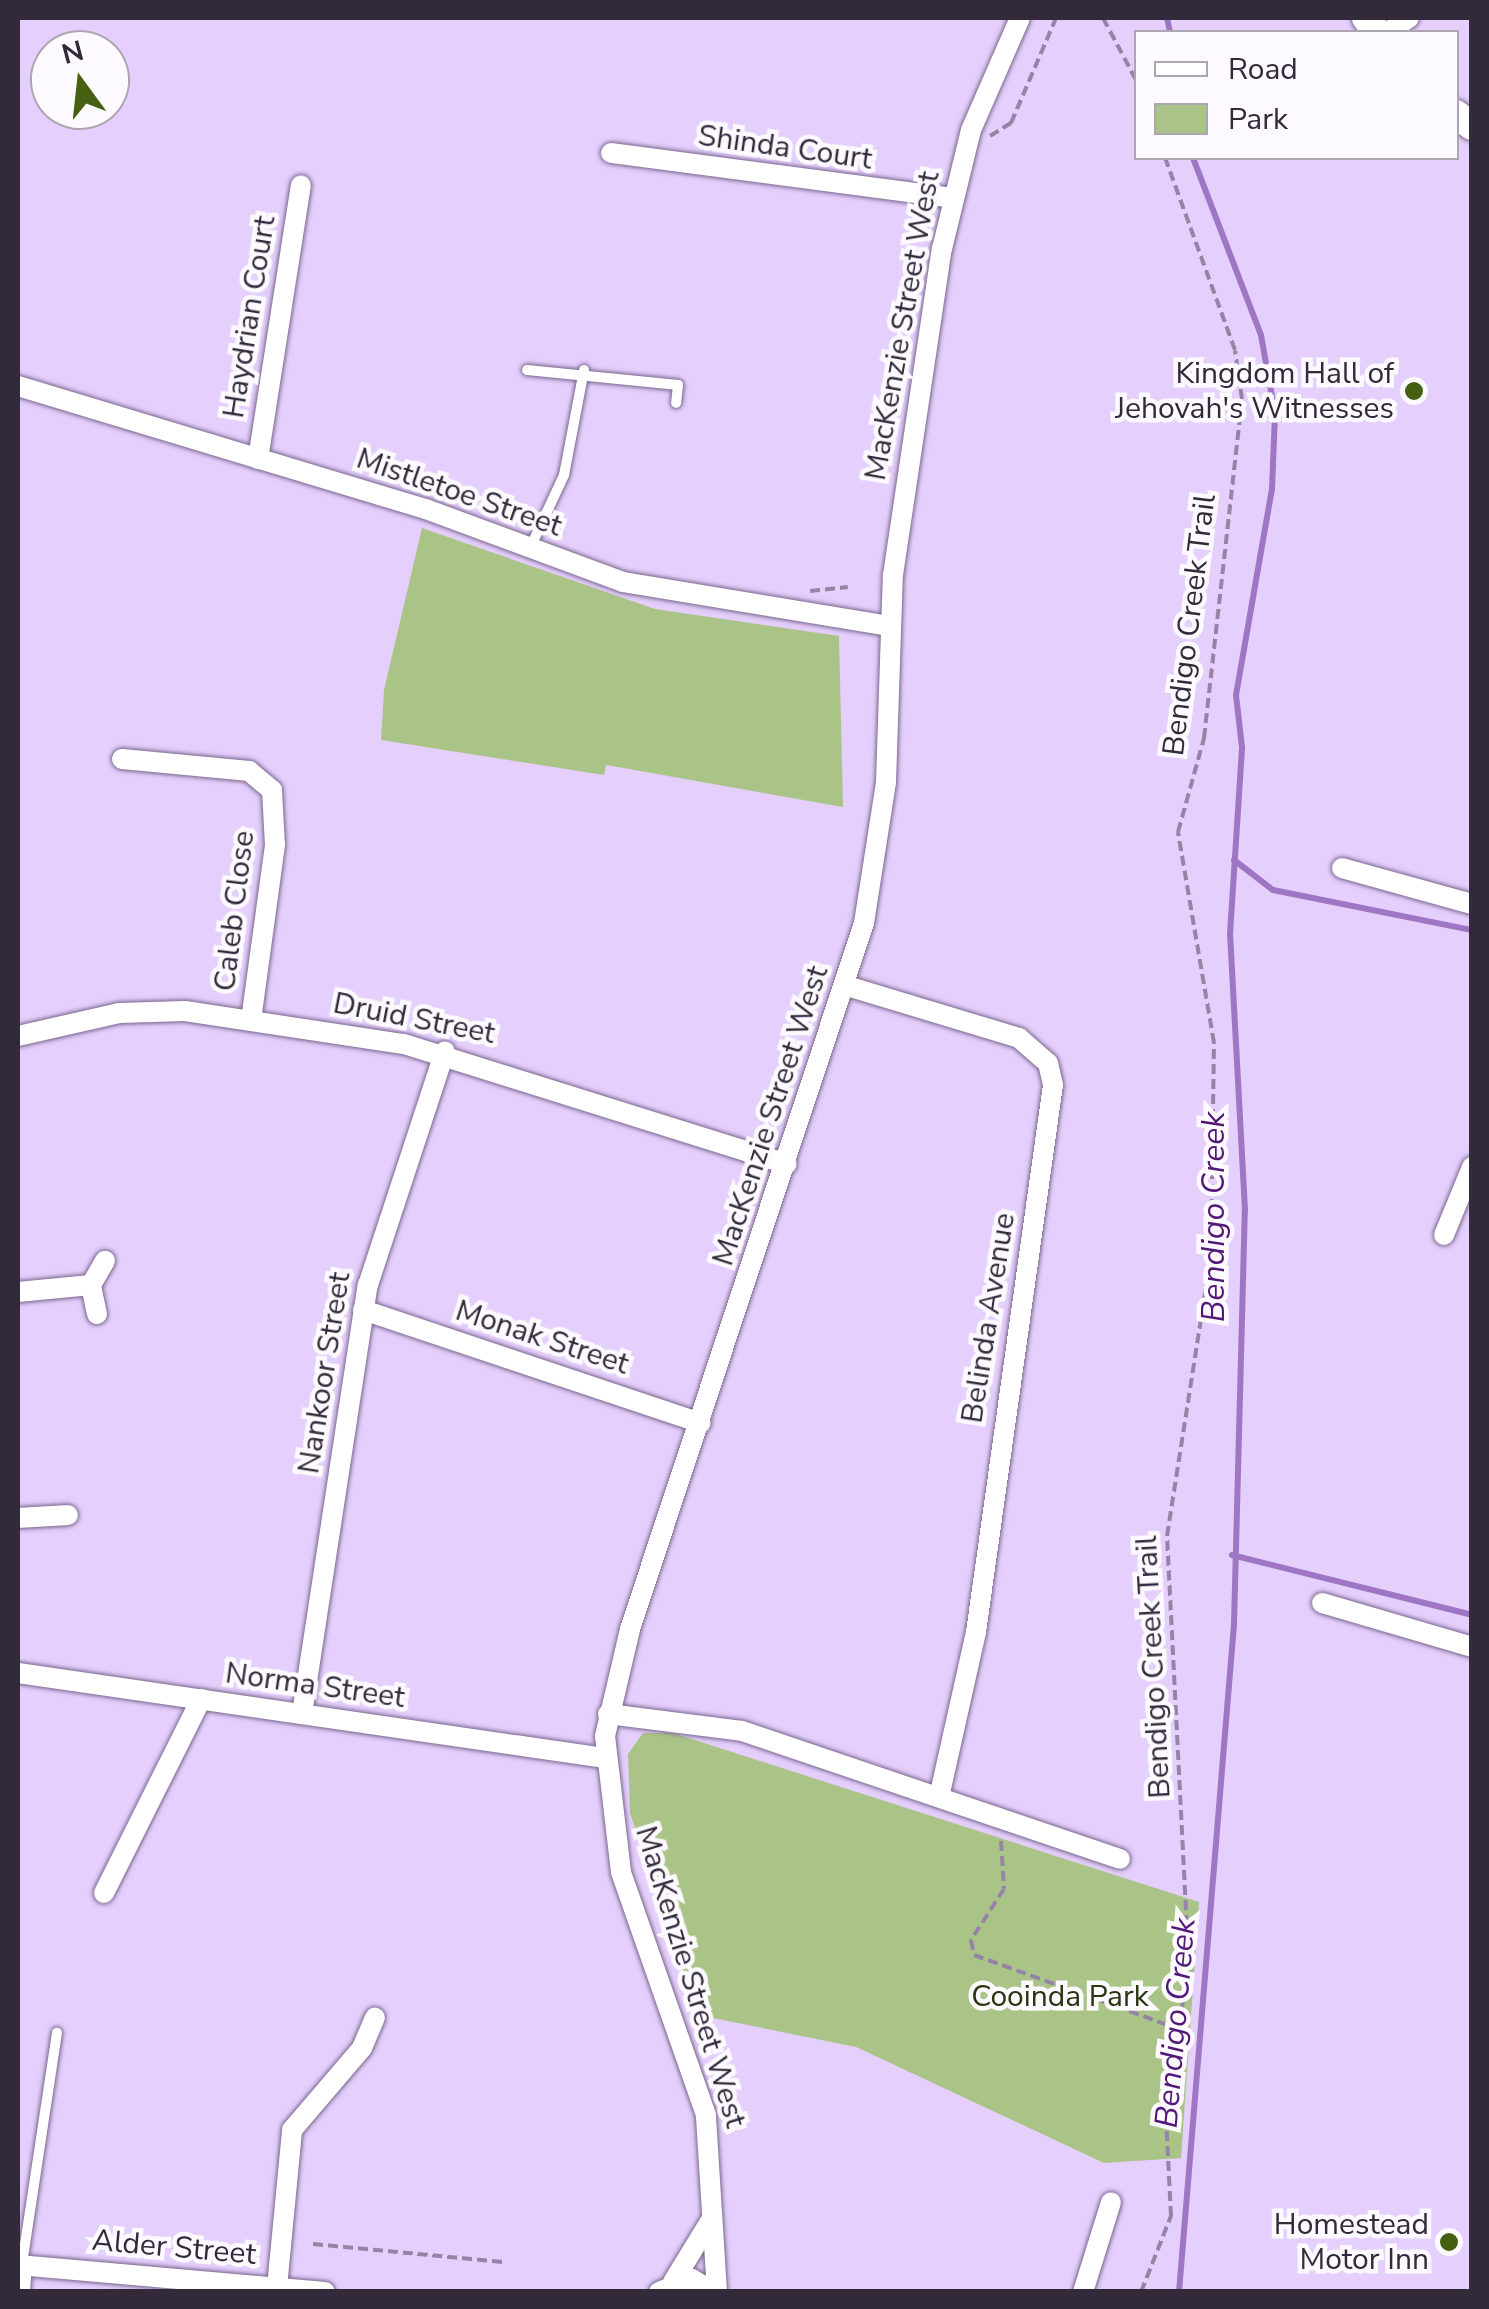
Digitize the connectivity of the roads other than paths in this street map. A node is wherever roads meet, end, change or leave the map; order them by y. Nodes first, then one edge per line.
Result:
1 (1020, 18) edge
2 (611, 153) dead end
3 (302, 185) dead end
4 (952, 198) junction
5 (527, 370) dead end
6 (584, 370) junction
7 (18, 386) edge
8 (676, 403) dead end
9 (258, 459) junction
10 (530, 549) junction
11 (888, 626) junction
12 (122, 759) dead end
13 (1342, 868) dead end
14 (1472, 904) edge
15 (847, 986) junction
16 (251, 1020) junction
17 (18, 1036) edge
18 (445, 1052) junction
19 (787, 1164) junction
20 (1472, 1167) edge
21 (1444, 1235) dead end
22 (105, 1261) dead end
23 (91, 1285) junction
24 (18, 1292) edge
25 (363, 1310) junction
26 (96, 1314) dead end
27 (701, 1423) junction
28 (68, 1514) dead end
29 (18, 1518) edge
30 (1322, 1603) dead end
31 (1472, 1647) edge
32 (18, 1672) edge
33 (201, 1699) junction
34 (302, 1714) junction
35 (608, 1714) junction
36 (604, 1758) junction
37 (939, 1796) junction
38 (1120, 1859) dead end
39 (104, 1892) dead end
40 (374, 2018) dead end
41 (57, 2033) dead end
42 (1111, 2202) dead end
43 (713, 2216) junction
44 (20, 2265) edge
45 (276, 2287) junction
46 (666, 2287) edge
47 (20, 2292) edge
48 (326, 2292) edge
49 (716, 2292) edge
50 (1083, 2292) edge

1 - 4 street, MacKenzie Street West
2 - 4 street, Shinda Court
3 - 9 street, Haydrian Court
4 - 11 street, MacKenzie Street West
5 - 6 lane
6 - 8 lane
6 - 10 lane
7 - 9 street, Mistletoe Street
9 - 10 street, Mistletoe Street
10 - 11 street, Mistletoe Street
11 - 15 street, MacKenzie Street West
12 - 16 street, Caleb Close
13 - 14 street
15 - 19 street, MacKenzie Street West
15 - 37 street, Belinda Avenue
16 - 17 street, Druid Street
16 - 18 street, Druid Street
18 - 19 street, Druid Street
18 - 25 street, Nankoor Street
19 - 27 street, MacKenzie Street West
20 - 21 street
22 - 23 street
23 - 24 street
23 - 26 street
25 - 27 street, Monak Street
25 - 34 street, Nankoor Street
27 - 35 street, MacKenzie Street West
28 - 29 street
30 - 31 street
32 - 33 street, Norma Street
33 - 34 street, Norma Street
33 - 39 street
34 - 36 street, Norma Street
35 - 36 street, MacKenzie Street West
35 - 37 street
36 - 43 street, MacKenzie Street West
37 - 38 street
40 - 45 street
41 - 44 lane
42 - 50 street
43 - 46 street
43 - 49 street, MacKenzie Street West
44 - 45 street, Alder Street
44 - 47 street
45 - 48 street, Alder Street
46 - 49 street

